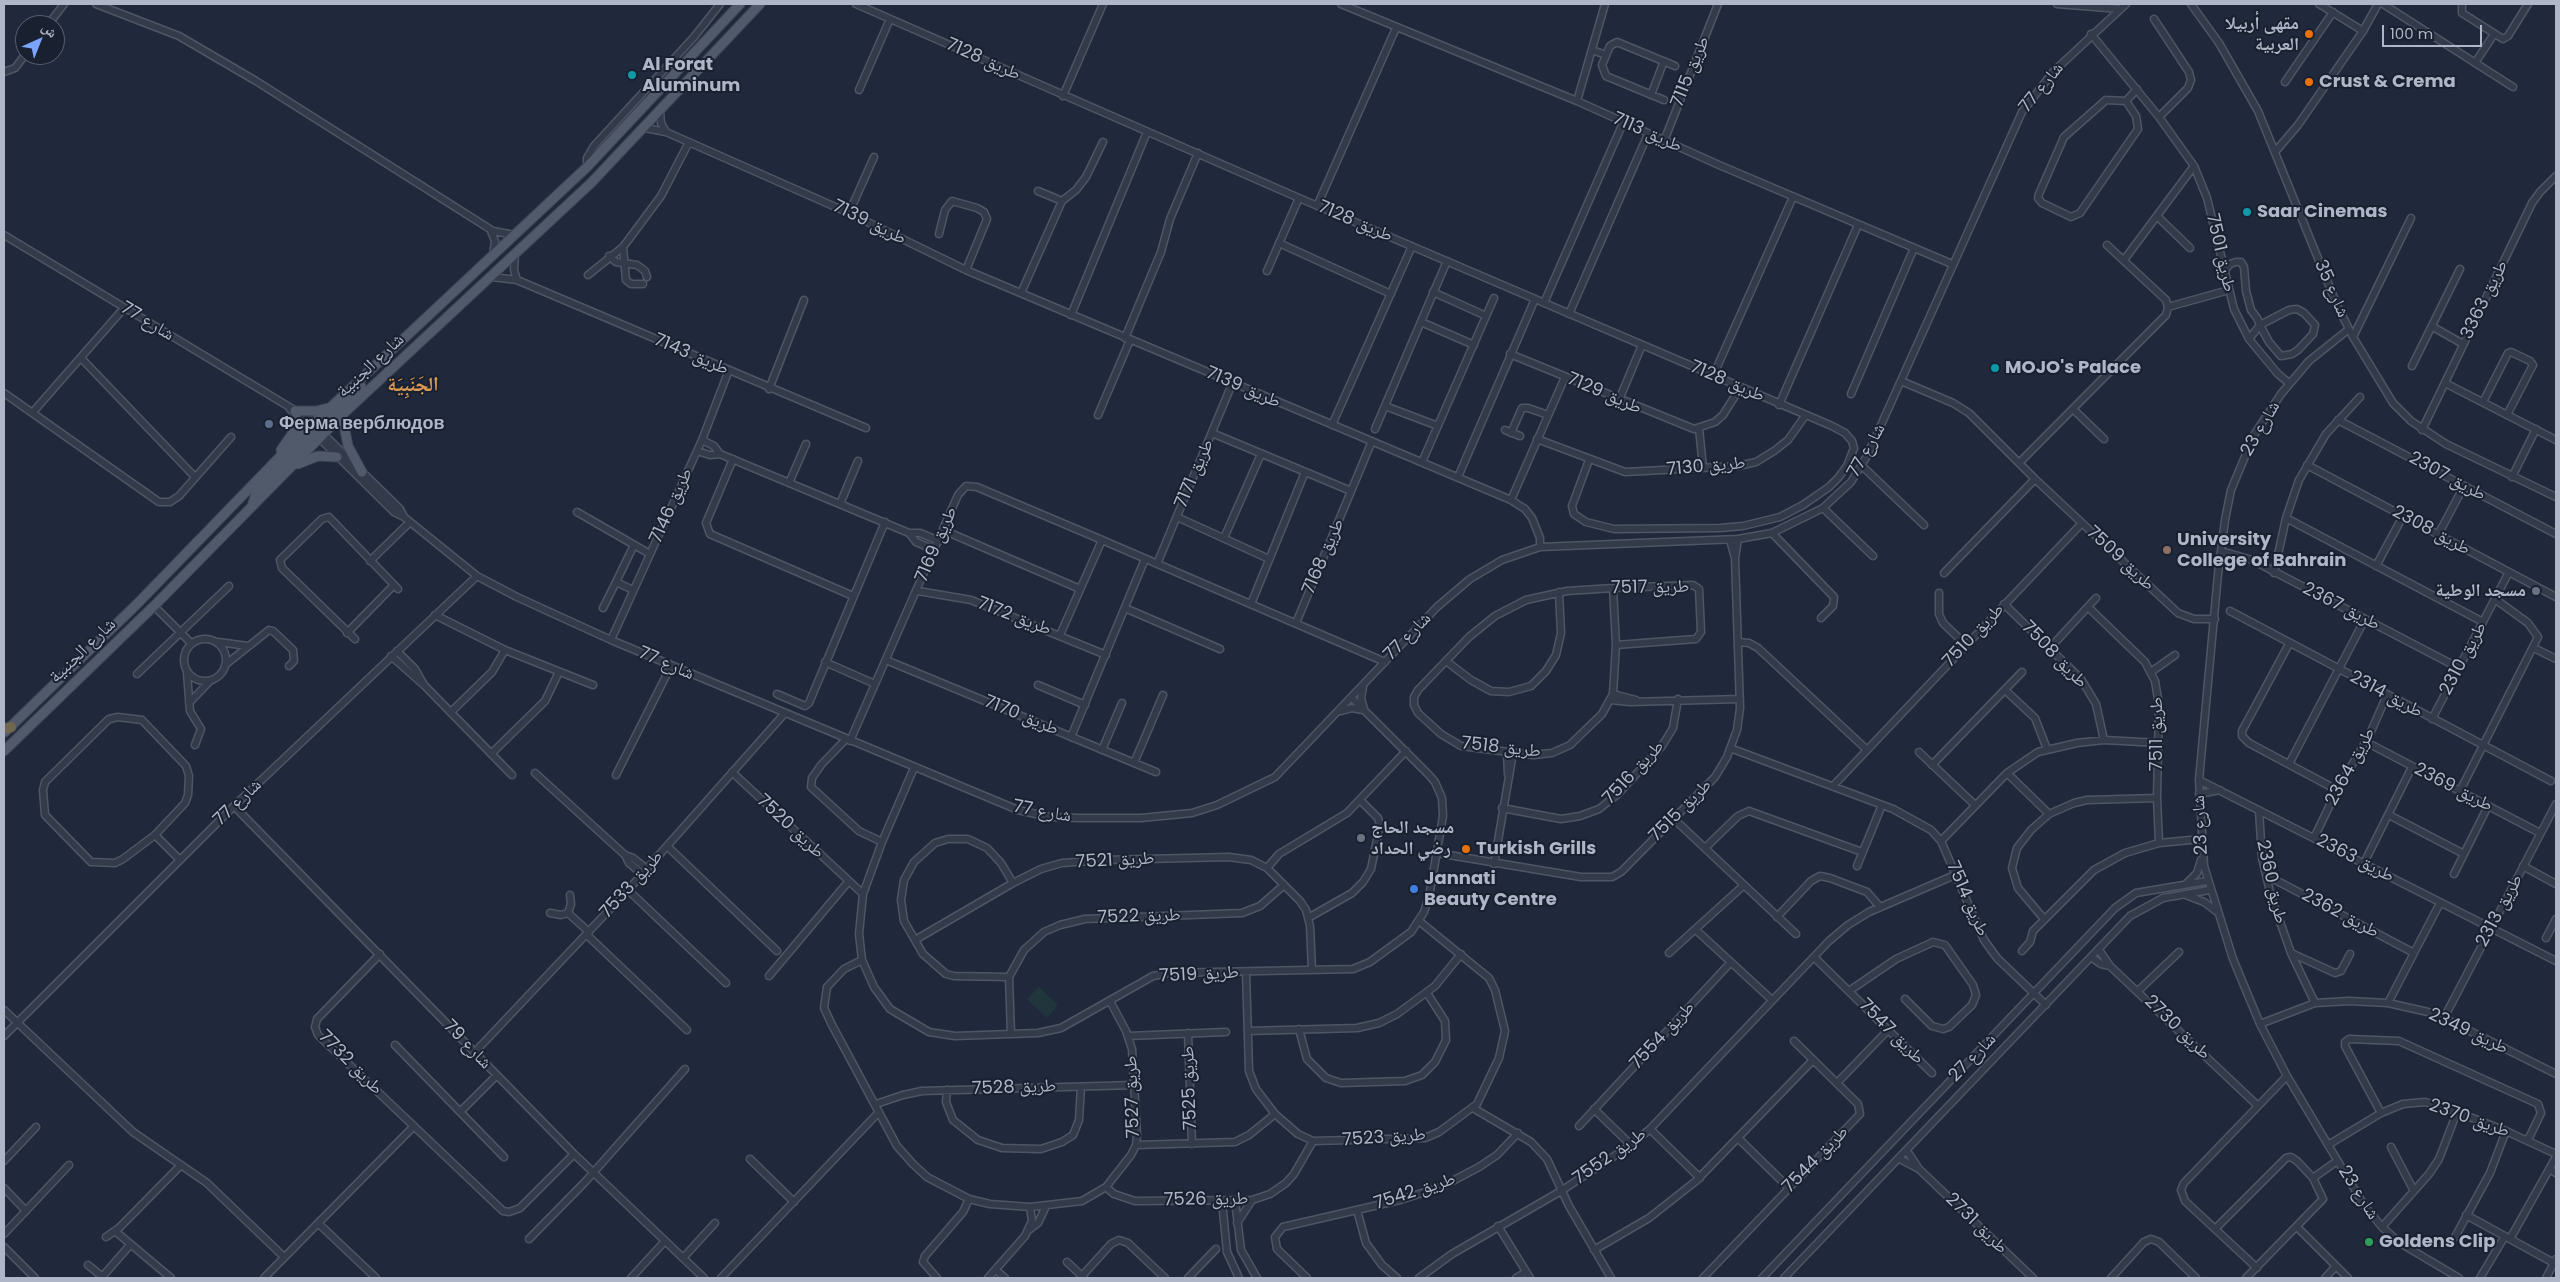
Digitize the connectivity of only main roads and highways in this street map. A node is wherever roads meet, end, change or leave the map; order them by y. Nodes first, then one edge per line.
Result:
1 (740, 4) edge
2 (760, 4) edge
3 (392, 349) junction
4 (329, 408) junction
5 (342, 414) junction
6 (316, 431) junction
7 (337, 457) road end
8 (276, 460) junction
9 (291, 467) junction
10 (362, 472) road end
11 (253, 505) junction
12 (6, 730) edge
13 (4, 751) edge

1 - 3 main road, شارع الجنبية
2 - 5 main road, شارع الجنبية
3 - 4 main road, شارع الجنبية
3 - 6 main road
4 - 6 main road, شارع الجنبية
4 - 8 main road
5 - 6 main road, شارع الجنبية
5 - 10 main road
6 - 8 main road, شارع الجنبية
6 - 9 main road, شارع الجنبية
6 - 11 main road
7 - 9 main road
8 - 12 main road, شارع الجنبية
9 - 11 main road, شارع الجنبية
11 - 13 main road, شارع الجنبية

